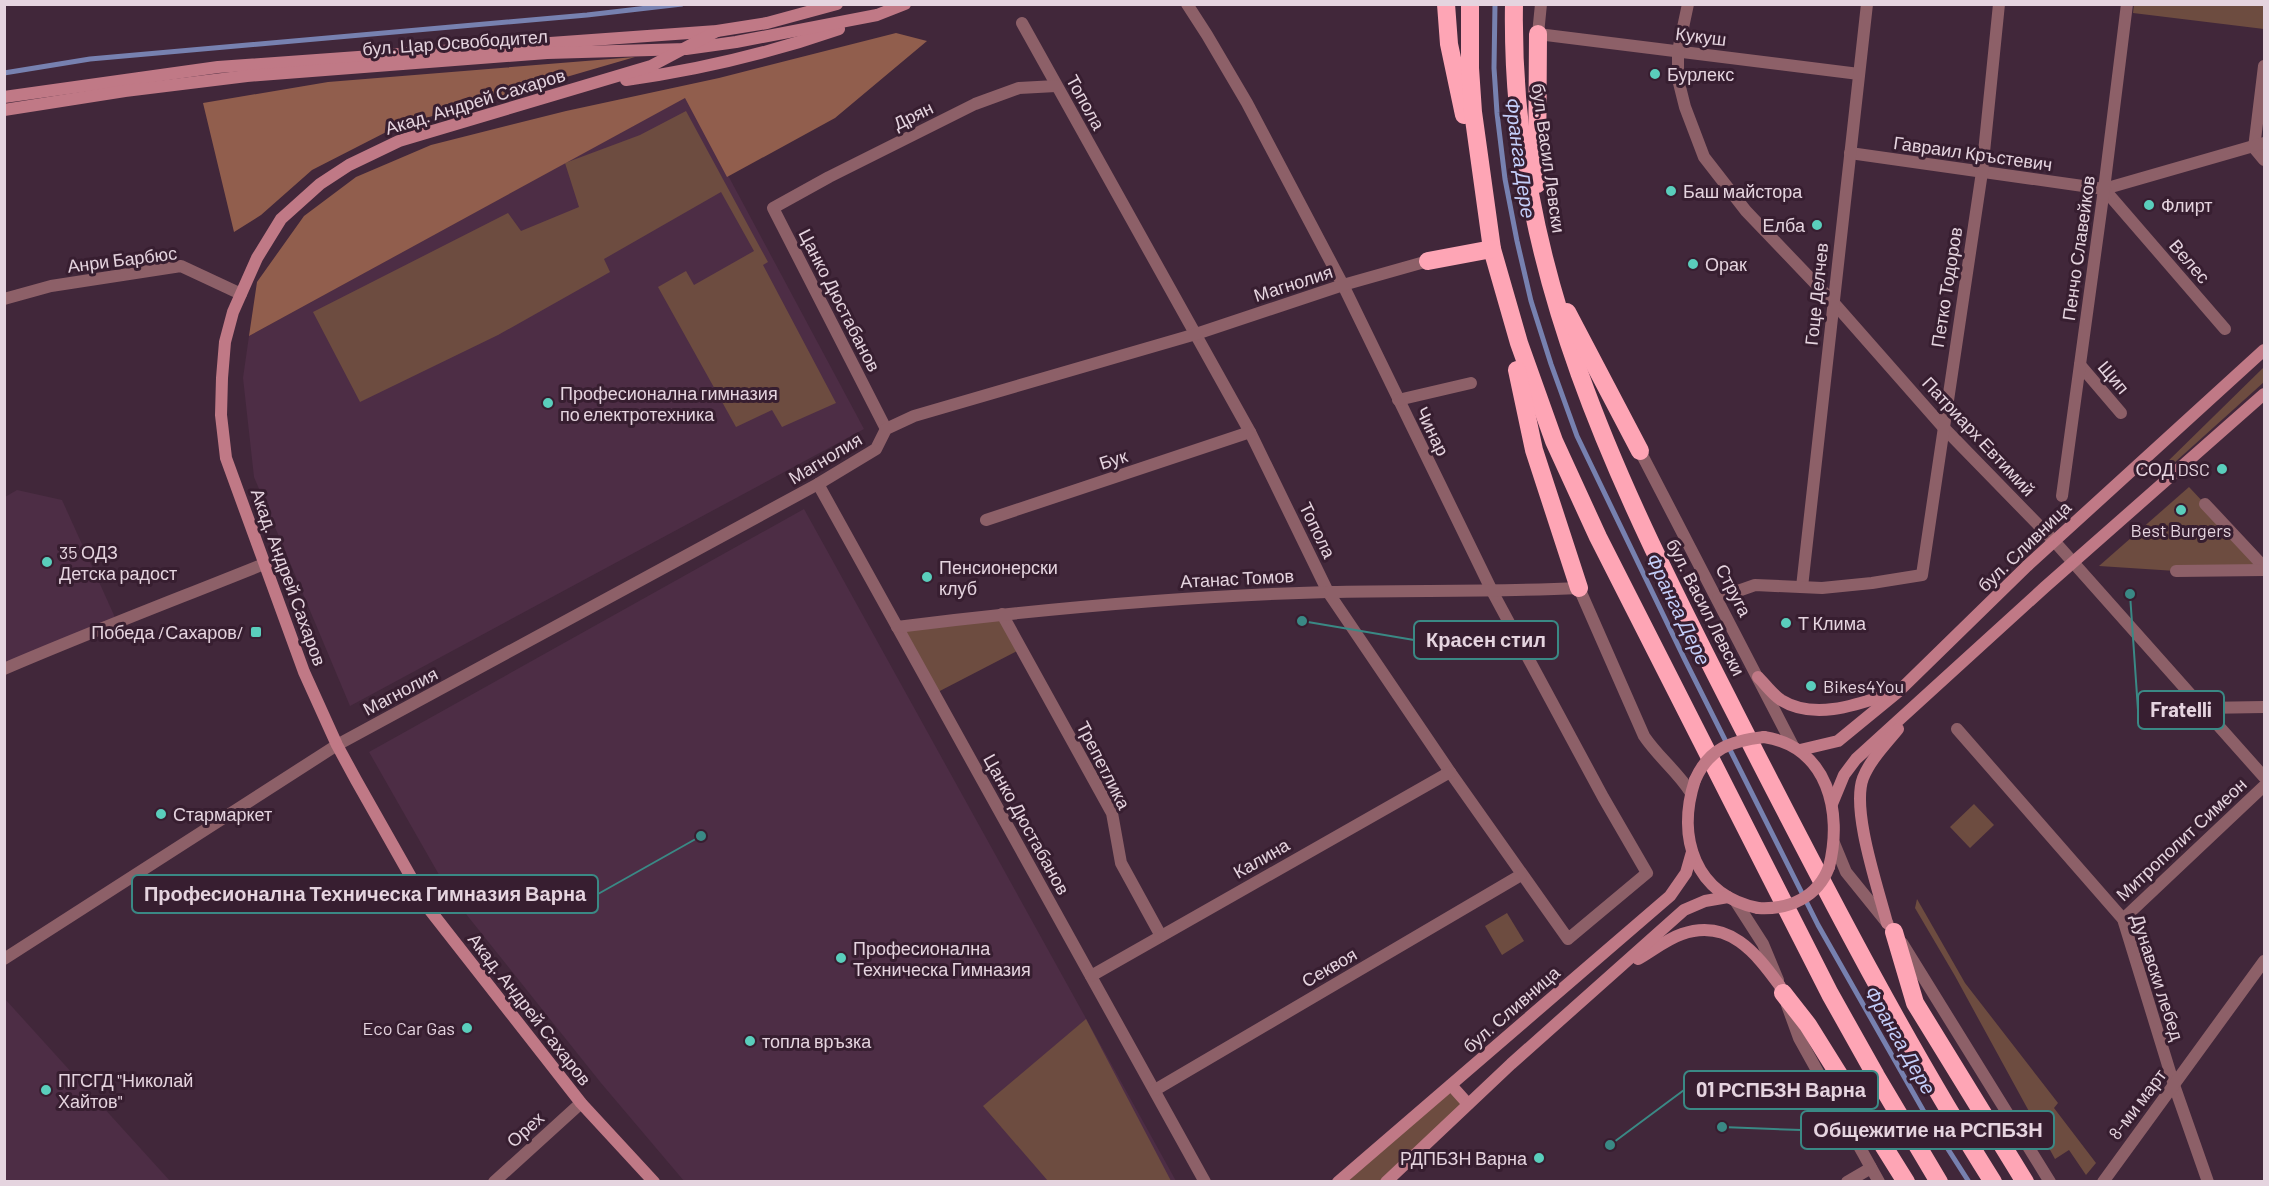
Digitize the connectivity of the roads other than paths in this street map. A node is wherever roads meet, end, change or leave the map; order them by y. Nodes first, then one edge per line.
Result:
1 (837, 4) edge
2 (905, 4) edge
3 (1186, 4) edge
4 (1446, 4) edge
5 (1470, 4) edge
6 (1514, 4) edge
7 (1541, 4) edge
8 (1688, 4) edge
9 (1867, 4) edge
10 (1999, 4) edge
11 (2127, 4) edge
12 (877, 15) junction
13 (1022, 23) dead end
14 (717, 31) junction
15 (1538, 34) junction
16 (686, 49) junction
17 (1678, 51) junction
18 (2265, 66) edge
19 (1859, 74) junction
20 (1056, 86) junction
21 (580, 87) junction
22 (4, 97) edge
23 (4, 111) edge
24 (2259, 145) edge
25 (1850, 153) junction
26 (2265, 160) edge
27 (1982, 172) junction
28 (2104, 189) junction
29 (793, 196) joint
30 (1486, 219) junction
31 (1537, 234) junction
32 (1492, 249) junction
33 (1428, 261) joint
34 (1546, 268) junction
35 (1497, 271) junction
36 (1343, 285) junction
37 (241, 294) junction
38 (4, 299) edge
39 (1833, 302) junction
40 (2225, 329) dead end
41 (1196, 334) junction
42 (2265, 350) edge
43 (2080, 365) junction
44 (1471, 383) dead end
45 (2265, 394) edge
46 (1398, 400) junction
47 (2121, 413) dead end
48 (1943, 427) junction
49 (886, 429) junction
50 (1250, 432) junction
51 (1640, 451) joint
52 (818, 484) junction
53 (2062, 496) dead end
54 (2205, 504) dead end
55 (986, 520) dead end
56 (2055, 542) junction
57 (2073, 562) junction
58 (264, 564) junction
59 (2265, 568) edge
60 (2176, 571) dead end
61 (1802, 587) junction
62 (1579, 588) junction
63 (1491, 591) junction
64 (1328, 592) junction
65 (1718, 598) junction
66 (1002, 614) junction
67 (897, 627) junction
68 (4, 669) edge
69 (1758, 676) junction
70 (1899, 691) junction
71 (2265, 707) edge
72 (1913, 708) junction
73 (2202, 708) junction
74 (1957, 729) dead end
75 (337, 745) junction
76 (1797, 748) junction
77 (1450, 772) junction
78 (2265, 777) edge
79 (2265, 786) edge
80 (1691, 793) junction
81 (1832, 804) junction
82 (1834, 843) junction
83 (1692, 852) junction
84 (1647, 873) joint
85 (1521, 875) junction
86 (1732, 900) junction
87 (2123, 919) junction
88 (1890, 927) junction
89 (1161, 936) junction
90 (4, 959) edge
91 (2265, 961) edge
92 (1611, 975) junction
93 (1091, 976) junction
94 (1782, 990) junction
95 (1451, 1085) junction
96 (2174, 1085) junction
97 (1155, 1090) junction
98 (581, 1103) junction
99 (1468, 1104) junction
100 (1871, 1168) junction
101 (1390, 1180) edge
102 (494, 1182) edge
103 (654, 1182) edge
104 (1205, 1182) edge
105 (1338, 1182) edge
106 (1847, 1182) edge
107 (1879, 1182) edge
108 (1906, 1182) edge
109 (1939, 1182) edge
110 (1993, 1182) edge
111 (2025, 1182) edge
112 (2050, 1182) edge
113 (2103, 1182) edge
114 (2208, 1182) edge

1 - 14 main road, бул. Цар Освободител
2 - 12 main road, бул. Цар Освободител
3 - 36 street, Чинар
4 - 30 highway
5 - 30 highway
6 - 31 highway, бул. Васил Левски
7 - 15 street
8 - 17 street, Патриарх Евтимий
9 - 19 street, Гоце Делчев
10 - 27 street, Петко Тодоров
11 - 28 street, Пенчо Славейков
12 - 16 main road, бул. Цар Освободител
12 - 21 main road
13 - 20 street, Топола
14 - 16 main road
14 - 22 main road, бул. Цар Освободител
15 - 17 street, Кукуш
15 - 31 highway
16 - 21 main road
16 - 23 main road, бул. Цар Освободител
17 - 19 street, Кукуш
17 - 39 street, Патриарх Евтимий
18 - 24 street
19 - 25 street, Гоце Делчев
20 - 29 street, Дрян
20 - 41 street, Топола
21 - 37 main road, Акад. Андрей Сахаров
24 - 26 street
24 - 28 street, Гавраил Кръстевич
25 - 27 street, Гавраил Кръстевич
25 - 39 street, Гоце Делчев
27 - 28 street, Гавраил Кръстевич
27 - 48 street, Петко Тодоров
28 - 40 street, Велес
28 - 43 street, Пенчо Славейков
29 - 49 street, Цанко Дюстабанов
30 - 32 highway
31 - 34 highway, бул. Васил Левски
32 - 33 highway
32 - 35 highway
33 - 36 street, Магнолия
34 - 51 highway
34 - 110 highway, бул. Васил Левски
35 - 62 highway
35 - 109 highway
36 - 41 street, Магнолия
36 - 46 street, Чинар
37 - 38 street, Анри Барбюс
37 - 58 main road, Акад. Андрей Сахаров
39 - 48 street, Патриарх Евтимий
39 - 61 street, Гоце Делчев
41 - 49 street, Магнолия
41 - 50 street, Топола
42 - 56 main road, бул. Сливница
43 - 47 street, Щип
43 - 53 street, Пенчо Славейков
44 - 46 street
45 - 57 main road
46 - 63 street, Чинар
48 - 56 street, Патриарх Евтимий
48 - 61 street, Петко Тодоров
49 - 52 street, Магнолия
50 - 55 street, Бук
50 - 64 street, Топола
51 - 65 street, Струга
52 - 67 street, Цанко Дюстабанов
52 - 75 street, Магнолия
54 - 59 street
56 - 57 street, Патриарх Евтимий
56 - 70 main road, бул. Сливница
57 - 72 main road
57 - 73 street, Патриарх Евтимий
58 - 68 street
58 - 75 main road, Акад. Андрей Сахаров
59 - 60 street
61 - 65 street
62 - 63 street, Атанас Томов
62 - 80 street
63 - 64 street, Атанас Томов
63 - 84 street, Чинар
64 - 66 street, Атанас Томов
64 - 77 street, Топола
65 - 69 street, Струга
66 - 67 street, Атанас Томов
66 - 89 street, Трепетлика
67 - 93 street, Цанко Дюстабанов
69 - 70 main road
69 - 76 street, Струга
70 - 76 main road, бул. Сливница
71 - 73 street
72 - 81 main road
72 - 88 main road
73 - 78 street, Патриарх Евтимий
74 - 87 street, Дунавски лебед
75 - 90 street, Магнолия
75 - 98 main road, Акад. Андрей Сахаров
76 - 80 main road, bridge
76 - 81 main road
77 - 85 street, Топола
77 - 89 street, Калина
79 - 87 street, Митрополит Симеон
80 - 83 main road
81 - 82 main road
82 - 86 main road, bridge
82 - 88 street
83 - 86 main road
83 - 95 main road, бул. Сливница
84 - 85 street, Топола
85 - 97 street, Секвоя
86 - 92 main road
86 - 94 street
87 - 96 street, Дунавски лебед
88 - 111 highway
88 - 112 street
89 - 93 street, Калина
91 - 96 street, 8-ми март
92 - 94 main road
92 - 99 main road
93 - 97 street, Цанко Дюстабанов
94 - 100 street
94 - 108 highway
95 - 99 main road
95 - 105 main road, бул. Сливница
96 - 113 street, 8-ми март
96 - 114 street, Дунавски лебед
97 - 104 street, Цанко Дюстабанов
98 - 102 street, Орех
98 - 103 main road, Акад. Андрей Сахаров
99 - 101 main road
100 - 106 street
100 - 107 street

